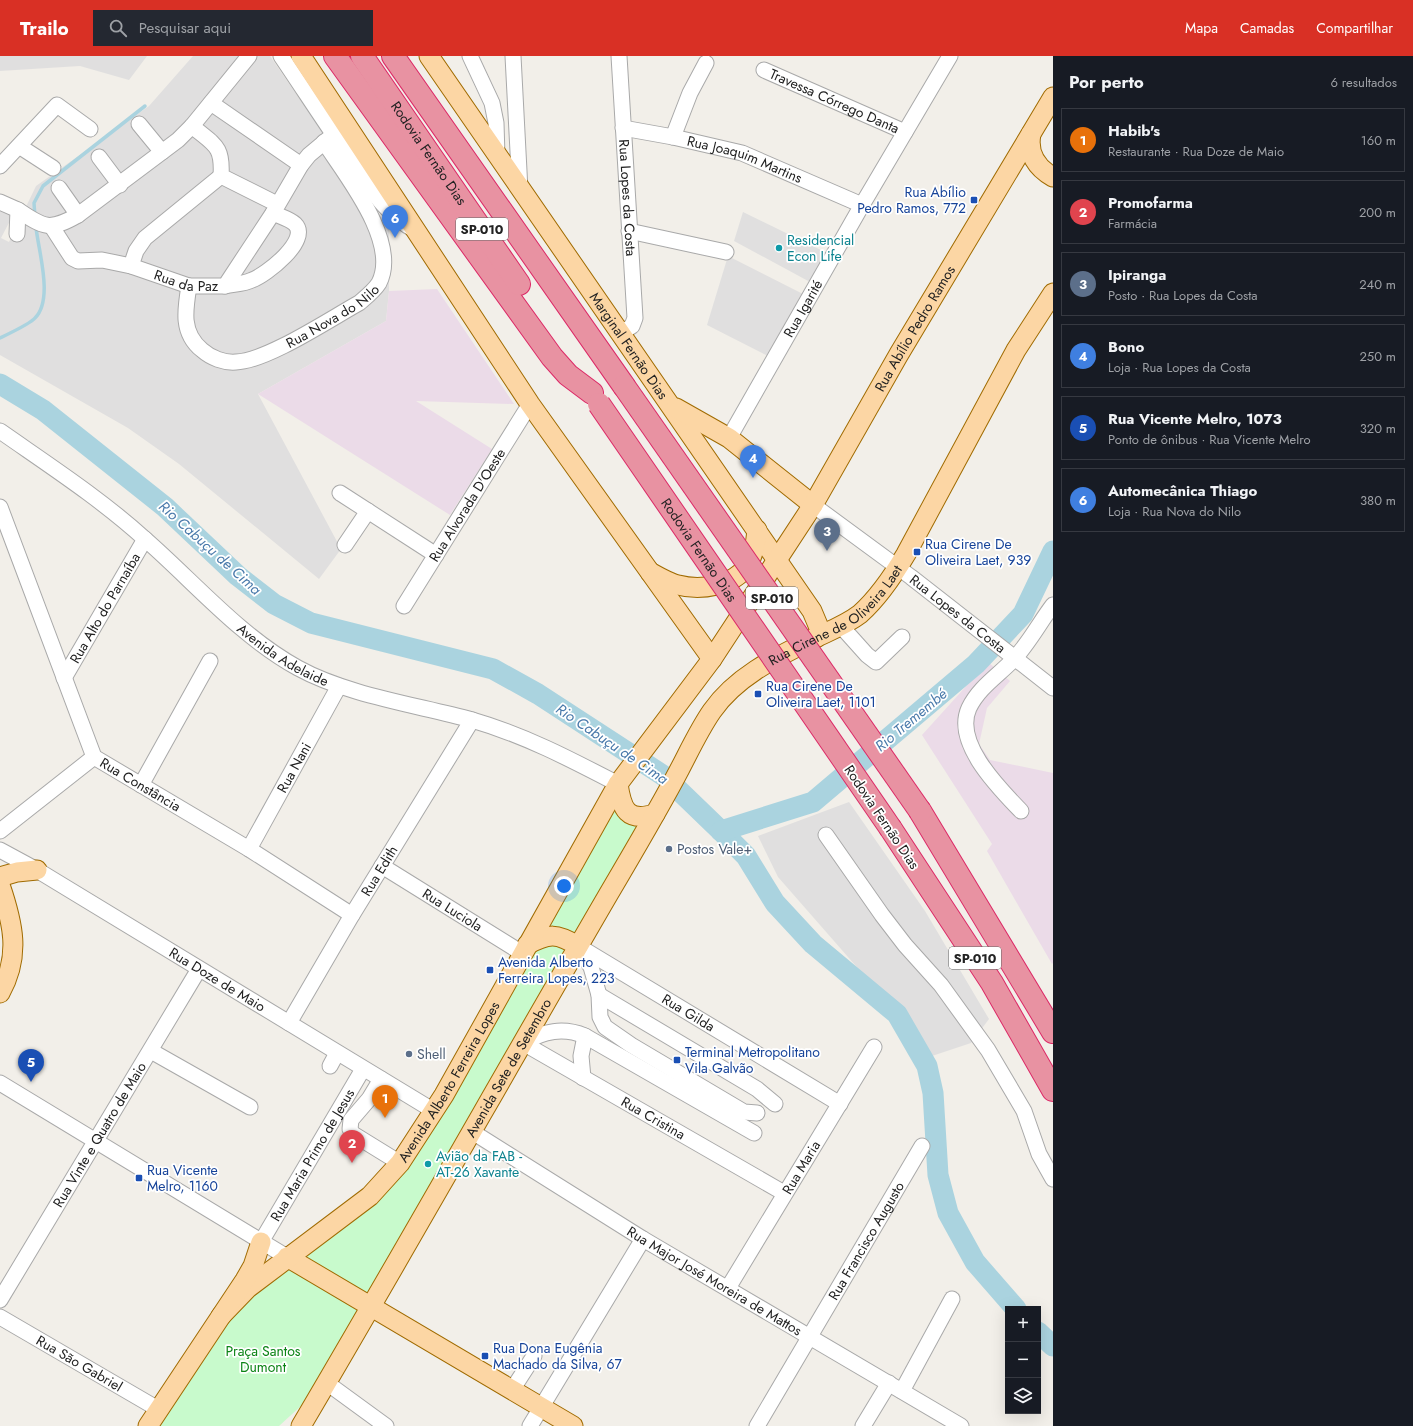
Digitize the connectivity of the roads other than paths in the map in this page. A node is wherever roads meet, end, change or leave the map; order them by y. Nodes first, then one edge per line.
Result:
1 (249, 56) edge
2 (281, 56) edge
3 (301, 56) edge
4 (335, 56) edge
5 (362, 56) edge
6 (393, 56) edge
7 (410, 56) edge
8 (429, 56) edge
9 (470, 56) edge
10 (513, 56) edge
11 (619, 56) edge
12 (950, 56) edge
13 (706, 63) dead end
14 (764, 70) dead end
15 (1053, 97) edge
16 (211, 103) junction
17 (139, 124) dead end
18 (192, 126) junction
19 (624, 128) junction
20 (90, 129) dead end
21 (905, 132) junction
22 (1031, 134) junction
23 (673, 137) junction
24 (329, 139) junction
25 (19, 146) junction
26 (162, 152) junction
27 (497, 156) junction
28 (99, 157) dead end
29 (2, 158) edge
30 (301, 165) junction
31 (53, 168) dead end
32 (1048, 174) edge
33 (221, 176) junction
34 (120, 185) junction
35 (1001, 185) junction
36 (58, 188) dead end
37 (520, 190) junction
38 (488, 192) junction
39 (0, 202) edge
40 (862, 205) junction
41 (275, 208) junction
42 (22, 212) junction
43 (78, 216) junction
44 (49, 226) junction
45 (630, 231) junction
46 (416, 232) junction
47 (17, 234) dead end
48 (726, 252) dead end
49 (131, 266) junction
50 (189, 286) junction
51 (225, 286) junction
52 (1053, 293) edge
53 (621, 333) junction
54 (595, 399) junction
55 (530, 404) junction
56 (671, 405) junction
57 (0, 432) edge
58 (729, 438) junction
59 (340, 493) dead end
60 (813, 505) junction
61 (368, 511) junction
62 (2, 516) edge
63 (757, 530) junction
64 (145, 539) junction
65 (345, 545) dead end
66 (436, 555) junction
67 (778, 560) junction
68 (898, 567) junction
69 (648, 572) junction
70 (1053, 605) edge
71 (404, 606) dead end
72 (841, 626) junction
73 (902, 637) dead end
74 (816, 638) junction
75 (1010, 655) junction
76 (712, 659) junction
77 (210, 661) dead end
78 (64, 678) junction
79 (339, 686) junction
80 (1053, 688) edge
81 (472, 720) junction
82 (94, 757) junction
83 (621, 780) junction
84 (141, 785) junction
85 (658, 809) junction
86 (1021, 812) dead end
87 (0, 831) edge
88 (826, 835) dead end
89 (249, 849) junction
90 (0, 850) edge
91 (382, 866) junction
92 (37, 870) junction
93 (0, 877) edge
94 (0, 886) edge
95 (352, 915) junction
96 (6, 924) edge
97 (578, 946) junction
98 (525, 949) junction
99 (199, 969) junction
100 (0, 993) edge
101 (599, 995) junction
102 (289, 1023) junction
103 (1053, 1032) edge
104 (585, 1036) junction
105 (523, 1043) junction
106 (874, 1047) dead end
107 (151, 1051) junction
108 (363, 1069) junction
109 (583, 1078) junction
110 (381, 1079) junction
111 (0, 1083) edge
112 (1053, 1090) edge
113 (775, 1104) dead end
114 (840, 1104) junction
115 (250, 1107) dead end
116 (434, 1111) junction
117 (757, 1113) dead end
118 (471, 1131) junction
119 (754, 1133) dead end
120 (95, 1140) junction
121 (922, 1146) dead end
122 (400, 1162) junction
123 (1053, 1179) edge
124 (784, 1193) junction
125 (643, 1239) junction
126 (261, 1242) junction
127 (287, 1258) junction
128 (728, 1288) junction
129 (952, 1299) dead end
130 (0, 1300) edge
131 (372, 1307) junction
132 (221, 1316) junction
133 (0, 1317) edge
134 (811, 1337) junction
135 (534, 1356) dead end
136 (889, 1383) junction
137 (512, 1390) junction
138 (322, 1391) junction
139 (902, 1391) junction
140 (541, 1407) junction
141 (158, 1409) junction
142 (148, 1426) edge
143 (289, 1426) edge
144 (301, 1426) edge
145 (386, 1426) edge
146 (530, 1426) edge
147 (573, 1426) edge
148 (757, 1426) edge
149 (863, 1426) edge
150 (961, 1426) edge

1 - 16 street
2 - 24 street
3 - 46 main road
4 - 54 highway
5 - 54 highway, Rodovia Fernão Dias / SP-010
6 - 38 highway, Rodovia Fernão Dias / SP-010
7 - 38 highway
8 - 27 main road, Marginal Fernão Dias / SP-010
9 - 27 street
10 - 37 street
11 - 19 street, Rua Lopes da Costa
12 - 21 street, Rua Igarité
13 - 23 street
14 - 21 street, Travessa Córrego Danta
15 - 22 main road, Rua Abílio Pedro Ramos
16 - 18 street
16 - 30 street
17 - 26 street
18 - 26 street
18 - 33 street
19 - 23 street, Rua Joaquim Martins
19 - 45 street, Rua Lopes da Costa
20 - 25 street
21 - 40 street, Rua Igarité
22 - 32 main road
22 - 35 main road, Rua Abílio Pedro Ramos
23 - 40 street, Rua Joaquim Martins
24 - 30 street, Rua da Paz
24 - 46 street
24 - 50 street, Rua Nova do Nilo
25 - 29 street
25 - 31 street
26 - 34 street
27 - 37 main road, Marginal Fernão Dias / SP-010
28 - 34 street
30 - 41 street, Rua da Paz
32 - 35 main road
33 - 41 street
33 - 49 street
34 - 43 street
35 - 60 main road, Rua Abílio Pedro Ramos
36 - 43 street
37 - 53 main road, Marginal Fernão Dias / SP-010
38 - 103 highway, Rodovia Fernão Dias / SP-010, bridge
39 - 42 street
40 - 58 street, Rua Igarité
41 - 51 street, Rua da Paz
41 - 51 street
42 - 44 street
42 - 47 street
43 - 44 street
44 - 49 street, Rua da Paz
45 - 48 street
45 - 53 street, Rua Lopes da Costa
46 - 55 main road
49 - 50 street, Rua da Paz
50 - 51 street, Rua da Paz
52 - 68 main road, Rua Cirene de Oliveira Laet
53 - 56 main road, Marginal Fernão Dias / SP-010
54 - 112 highway, Rodovia Fernão Dias / SP-010, bridge
55 - 66 street, Rua Alvorada D'Oeste
55 - 69 main road
56 - 58 main road, Rua Lopes da Costa
56 - 63 main road, Marginal Fernão Dias / SP-010
57 - 64 street, Avenida Adelaide
58 - 60 main road, Rua Lopes da Costa
59 - 61 street
60 - 67 main road, Rua Abílio Pedro Ramos
60 - 68 street, Rua Lopes da Costa
61 - 65 street
61 - 66 street
62 - 78 street, Rua Constância
63 - 67 main road, Marginal Fernão Dias / SP-010
63 - 69 main road
64 - 78 street, Rua Alto do Parnaíba
64 - 79 street, Avenida Adelaide
66 - 71 street, Rua Alvorada D'Oeste
67 - 74 main road, Marginal Fernão Dias / SP-010
67 - 76 main road, Avenida Alberto Ferreira Lopes
68 - 72 main road, Rua Cirene de Oliveira Laet
68 - 75 street, Rua Lopes da Costa
69 - 76 main road
70 - 75 street
72 - 73 street
72 - 74 main road, Rua Cirene de Oliveira Laet
74 - 85 main road, Rua Cirene de Oliveira Laet
75 - 80 street, Rua Lopes da Costa
75 - 86 street
76 - 83 main road, Avenida Alberto Ferreira Lopes
77 - 84 street
78 - 82 street, Rua Constância
79 - 81 street, Avenida Adelaide
79 - 89 street, Rua Nani
81 - 83 street, Avenida Adelaide
81 - 91 street, Rua Edith
82 - 84 street, Rua Constância
82 - 87 street
83 - 85 main road
83 - 98 main road, Avenida Alberto Ferreira Lopes
84 - 89 street, Rua Constância
85 - 97 main road, Avenida Sete de Setembro
88 - 123 street
89 - 95 street, Rua Constância
90 - 92 street, Rua Doze de Maio
91 - 95 street, Rua Edith
91 - 98 street, Rua Luciola
92 - 93 main road
92 - 99 street, Rua Doze de Maio
94 - 96 main road
95 - 102 street, Rua Edith
96 - 100 main road
97 - 98 main road
97 - 101 street
97 - 105 main road, Avenida Sete de Setembro
97 - 114 street, Rua Gilda
98 - 116 main road, Avenida Alberto Ferreira Lopes
99 - 102 street, Rua Doze de Maio
99 - 107 street, Rua Vinte e Quatro de Maio
101 - 113 street
101 - 117 street
102 - 108 street, Rua Doze de Maio
104 - 105 street
104 - 109 street
104 - 119 street
105 - 109 street, Rua Cristina
105 - 118 main road, Avenida Sete de Setembro
106 - 114 street, Rua Maria
107 - 115 street
107 - 120 street, Rua Vinte e Quatro de Maio
108 - 110 street, Rua Doze de Maio
108 - 126 street, Rua Maria Primo de Jesus
109 - 124 street, Rua Cristina
110 - 116 street, Rua Doze de Maio
110 - 122 street
111 - 120 street
114 - 124 street, Rua Maria
116 - 122 main road, Avenida Alberto Ferreira Lopes
118 - 125 street, Rua Major José Moreira de Mattos
118 - 131 main road, Avenida Sete de Setembro
120 - 126 street
120 - 130 street, Rua Vinte e Quatro de Maio
121 - 134 street, Rua Francisco Augusto
122 - 127 main road, Avenida Alberto Ferreira Lopes
124 - 128 street, Rua Maria
125 - 128 street, Rua Major José Moreira de Mattos
125 - 140 street
126 - 127 street
126 - 132 main road
127 - 131 main road
127 - 132 main road, Avenida Alberto Ferreira Lopes
128 - 134 street, Rua Major José Moreira de Mattos
129 - 139 street
131 - 137 main road
131 - 138 main road, Avenida Sete de Setembro
132 - 141 main road
133 - 141 street, Rua São Gabriel
134 - 136 street, Rua Major José Moreira de Mattos
134 - 148 street, Rua Francisco Augusto
135 - 137 street
136 - 139 street, Rua Major José Moreira de Mattos
136 - 149 street
137 - 140 main road
138 - 143 main road
138 - 144 main road, Avenida Sete de Setembro
138 - 145 street
139 - 150 street, Rua Major José Moreira de Mattos
140 - 146 street
140 - 147 main road
141 - 142 main road

